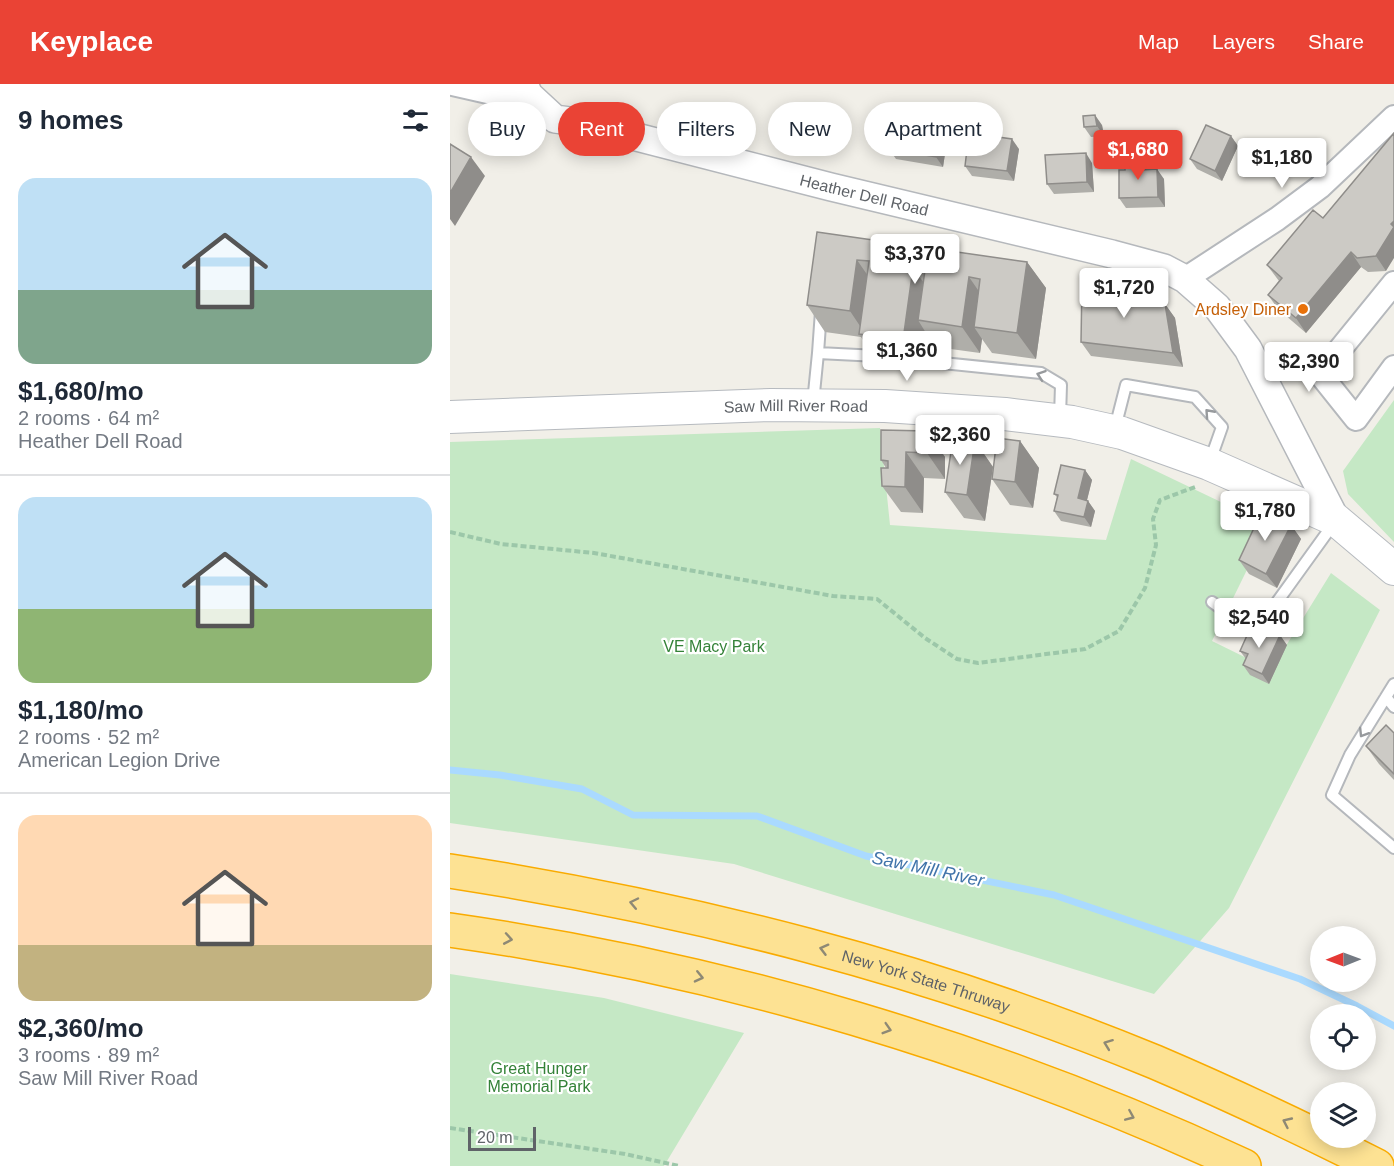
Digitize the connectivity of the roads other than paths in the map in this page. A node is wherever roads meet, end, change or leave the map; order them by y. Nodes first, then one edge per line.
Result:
1 (452, 84) edge
2 (532, 88) edge
3 (1394, 117) edge
4 (1185, 279) junction
5 (1394, 284) edge
6 (822, 297) edge
7 (818, 353) junction
8 (878, 356) edge
9 (922, 362) dead end
10 (1394, 367) edge
11 (813, 405) junction
12 (450, 417) edge
13 (1060, 421) junction
14 (1114, 432) junction
15 (1219, 468) junction
16 (1336, 520) junction
17 (1394, 569) edge
18 (1212, 602) dead end
19 (1394, 684) edge
20 (1386, 697) junction
21 (1394, 707) edge
22 (1394, 848) edge
23 (450, 871) edge
24 (450, 930) edge
25 (1244, 1166) edge
26 (1377, 1166) edge

1 - 2 street
2 - 4 street, Heather Dell Road
3 - 4 street
4 - 16 street, Heather Dell Road
5 - 10 street
6 - 7 lane
7 - 8 lane
7 - 11 lane
13 -> 9 lane
11 - 12 main road, Saw Mill River Road
11 - 13 main road, Saw Mill River Road
13 - 14 main road, Saw Mill River Road
14 - 15 main road, Saw Mill River Road
15 -> 14 lane
15 - 16 main road, Saw Mill River Road
16 - 17 main road, Saw Mill River Road
16 - 18 lane
19 - 20 lane
20 - 21 lane
20 -> 22 lane
26 -> 23 highway, New York State Thruway
24 -> 25 highway

